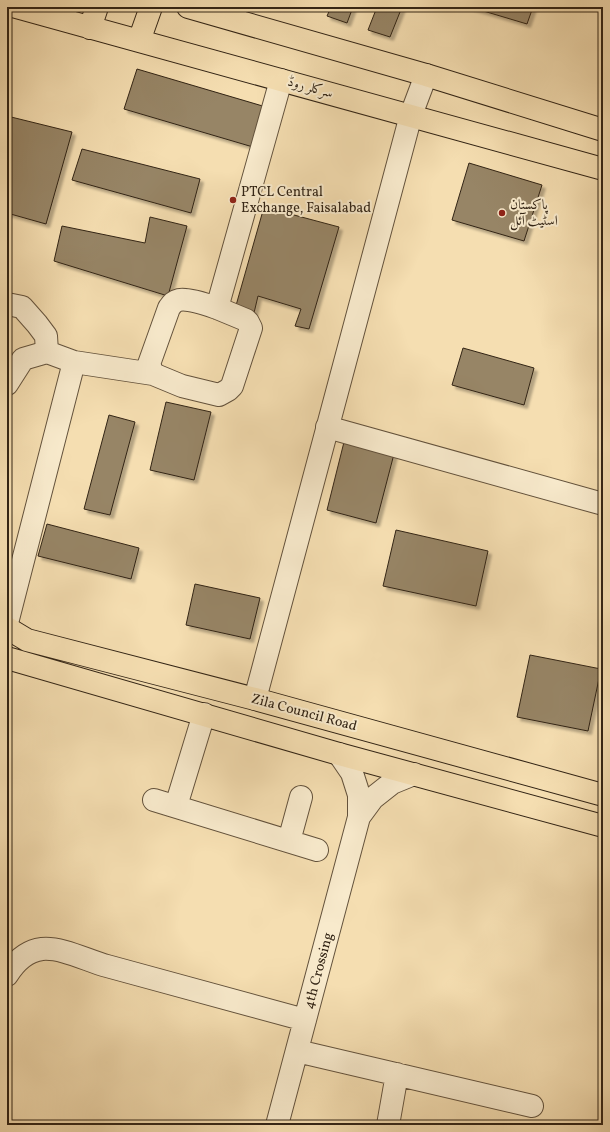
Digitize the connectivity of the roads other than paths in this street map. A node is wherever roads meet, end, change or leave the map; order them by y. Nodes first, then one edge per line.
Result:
1 (16, 7) edge
2 (97, 7) edge
3 (151, 7) edge
4 (188, 7) edge
5 (90, 28) junction
6 (140, 41) junction
7 (426, 75) junction
8 (282, 80) junction
9 (411, 115) junction
10 (603, 130) edge
11 (603, 169) edge
12 (7, 304) edge
13 (217, 308) junction
14 (48, 352) junction
15 (74, 362) junction
16 (153, 374) junction
17 (7, 384) edge
18 (327, 427) junction
19 (603, 504) edge
20 (7, 623) edge
21 (7, 628) edge
22 (7, 658) edge
23 (255, 700) junction
24 (204, 714) junction
25 (340, 754) junction
26 (414, 774) junction
27 (603, 795) edge
28 (301, 797) dead end
29 (154, 800) dead end
30 (176, 806) junction
31 (360, 817) junction
32 (603, 826) edge
33 (289, 842) junction
34 (317, 850) dead end
35 (7, 975) edge
36 (305, 1020) junction
37 (297, 1050) junction
38 (397, 1074) junction
39 (532, 1106) dead end
40 (277, 1125) edge
41 (388, 1125) edge

1 - 5 main road, سرکلر روڈ
2 - 5 main road
3 - 6 main road
4 - 7 main road
5 - 6 main road, سرکلر روڈ
6 - 8 main road, سرکلر روڈ
7 - 9 street
7 - 10 main road
8 - 9 main road, سرکلر روڈ
8 - 13 street
9 - 11 main road, سرکلر روڈ
9 - 18 street
12 - 14 street
13 - 16 street
13 - 16 street
14 - 15 street
14 - 17 street
15 - 16 street
15 - 20 street
18 - 19 street
18 - 23 street
21 - 23 main road, Zila Council Road
22 - 24 main road, Zila Council Road
23 - 27 main road, Zila Council Road
24 - 25 main road, Zila Council Road
24 - 30 street
25 - 26 main road, Zila Council Road
25 - 31 street, 4th Crossing
26 - 31 street, 4th Crossing
26 - 32 main road, Zila Council Road
28 - 33 street
29 - 30 street
30 - 33 street
31 - 36 street, 4th Crossing
33 - 34 street
35 - 36 street
36 - 37 street, 4th Crossing
37 - 38 street
37 - 40 street, 4th Crossing
38 - 39 street
38 - 41 street

